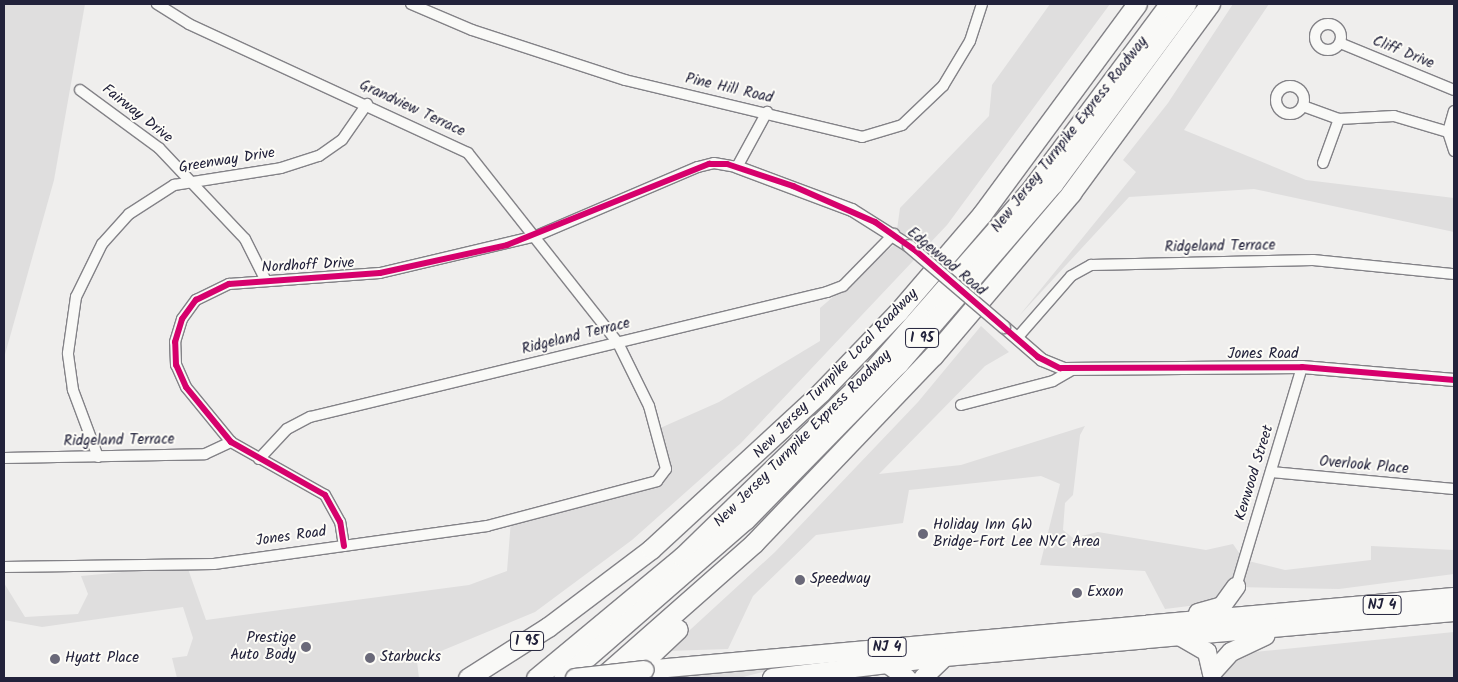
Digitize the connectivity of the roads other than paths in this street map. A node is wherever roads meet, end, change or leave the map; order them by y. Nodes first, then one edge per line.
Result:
1 (157, 4) edge
2 (411, 4) edge
3 (982, 4) edge
4 (1137, 4) edge
5 (1169, 4) edge
6 (1186, 4) edge
7 (1210, 4) edge
8 (1340, 43) dead end
9 (80, 90) dead end
10 (1454, 90) edge
11 (367, 104) junction
12 (1303, 106) dead end
13 (1454, 111) edge
14 (767, 112) junction
15 (1339, 119) junction
16 (1448, 132) junction
17 (1454, 151) edge
18 (1323, 163) dead end
19 (737, 167) junction
20 (189, 180) junction
21 (894, 234) junction
22 (536, 236) junction
23 (1454, 274) edge
24 (266, 281) junction
25 (1017, 338) junction
26 (618, 343) junction
27 (1302, 367) junction
28 (1072, 370) junction
29 (1454, 380) edge
30 (961, 405) dead end
31 (231, 442) junction
32 (98, 457) junction
33 (4, 458) edge
34 (259, 459) junction
35 (1271, 472) junction
36 (663, 476) joint
37 (1454, 489) edge
38 (344, 546) junction
39 (4, 567) edge
40 (725, 570) junction
41 (1236, 587) junction
42 (1454, 597) edge
43 (1454, 612) edge
44 (1309, 619) junction
45 (1139, 626) junction
46 (1181, 637) junction
47 (945, 657) junction
48 (886, 663) junction
49 (1211, 676) edge
50 (468, 678) edge
51 (536, 678) edge
52 (563, 678) edge
53 (575, 678) edge
54 (601, 678) edge
55 (626, 678) edge
56 (772, 678) edge
57 (907, 678) edge
58 (922, 678) edge

1 - 11 street, Grandview Terrace
2 - 14 street, Pine Hill Road
3 - 14 street, Pine Hill Road
4 - 50 highway, New Jersey Turnpike Local Roadway / I 95
5 - 51 highway, New Jersey Turnpike Express Roadway / I 95
6 - 52 highway, New Jersey Turnpike Express Roadway / I 95
7 - 40 highway, I 95
8 - 10 street, Cliff Drive
9 - 20 street, Fairway Drive
11 - 20 street, Greenway Drive
11 - 22 street, Grandview Terrace
12 - 15 street
13 - 16 street
14 - 19 street
15 - 16 street
15 - 18 street
16 - 17 street
19 - 21 street, Edgewood Road
19 - 22 street, Nordhoff Drive
20 - 24 street, Fairway Drive
20 - 32 street, Greenway Drive
21 - 25 street, Edgewood Road, bridge
21 - 26 street, Ridgeland Terrace
22 - 24 street, Nordhoff Drive
22 - 26 street, Grandview Terrace
23 - 25 street, Ridgeland Terrace
24 - 31 street, Nordhoff Drive
25 - 28 street, Edgewood Road
26 - 34 street, Ridgeland Terrace
26 - 36 street, Grandview Terrace
27 - 28 street, Jones Road
27 - 29 street, Jones Road
27 - 35 street, Kenwood Street
28 - 30 street, Jones Road
31 - 32 street, Ridgeland Terrace
31 - 34 street, Nordhoff Drive
32 - 33 street, Ridgeland Terrace
34 - 38 street, Nordhoff Drive
35 - 37 street, Overlook Place
35 - 41 street, Kenwood Street
36 - 38 street, Jones Road
38 - 39 street, Jones Road
40 - 54 highway, I 95
40 - 55 highway
41 - 44 highway
41 - 45 highway
42 - 44 highway, NJ 4
43 - 44 highway, NJ 4
44 - 45 highway, NJ 4
44 - 46 highway, NJ 4
44 - 49 highway
45 - 53 highway, NJ 4, bridge
46 - 47 highway, NJ 4
46 - 49 highway
47 - 48 highway, NJ 4
47 - 58 highway
48 - 56 highway, NJ 4
48 - 57 highway

